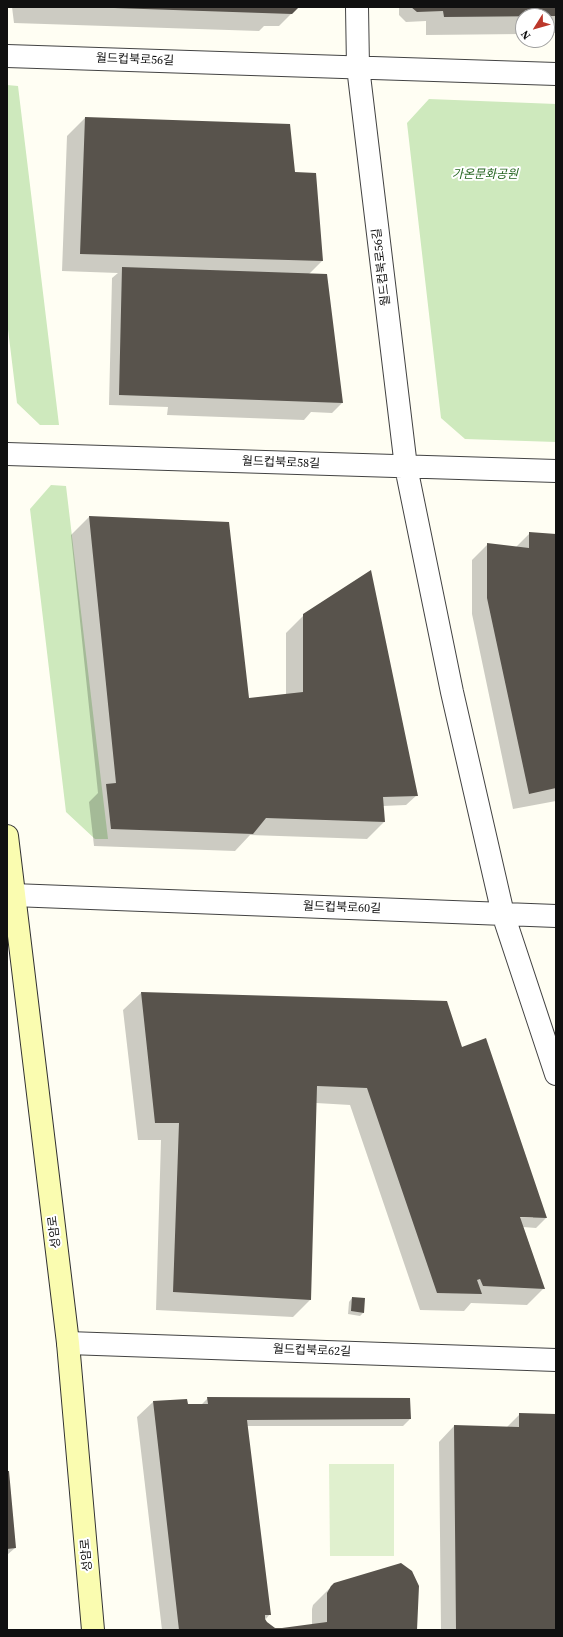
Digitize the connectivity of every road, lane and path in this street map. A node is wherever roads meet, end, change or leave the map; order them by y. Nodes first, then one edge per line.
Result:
1 (357, 7) edge
2 (7, 56) edge
3 (358, 67) junction
4 (556, 74) edge
5 (7, 454) edge
6 (406, 467) junction
7 (556, 471) edge
8 (7, 836) edge
9 (14, 895) junction
10 (502, 914) junction
11 (556, 916) edge
12 (556, 1074) edge
13 (68, 1343) junction
14 (556, 1360) edge
15 (93, 1630) edge

1 - 3 street
2 - 3 street, 월드컵북로56길
3 - 4 street, 월드컵북로56길
3 - 6 street, 월드컵북로56길
5 - 6 street, 월드컵북로58길
6 - 7 street, 월드컵북로58길
6 - 10 street, 월드컵북로56길
8 - 9 main road, 성암로
9 - 10 street, 월드컵북로60길
9 - 13 main road, 성암로
10 - 11 street, 월드컵북로60길
10 - 12 street
13 - 14 street, 월드컵북로62길
13 - 15 main road, 성암로

